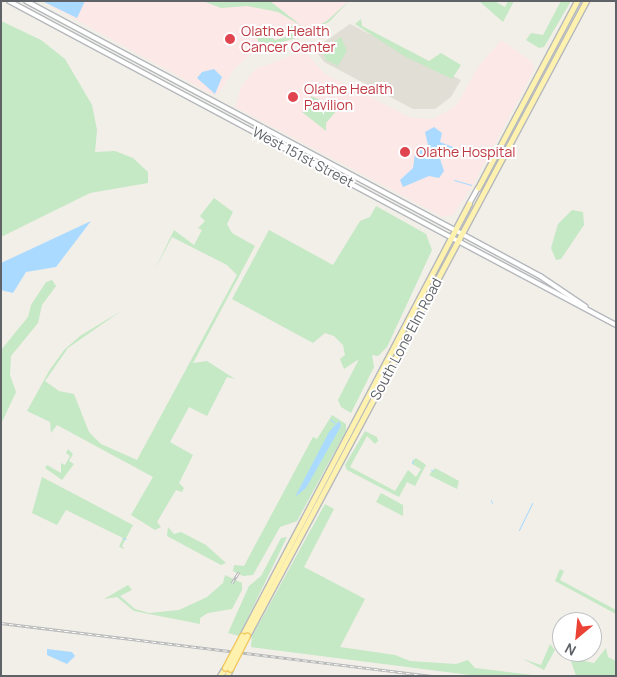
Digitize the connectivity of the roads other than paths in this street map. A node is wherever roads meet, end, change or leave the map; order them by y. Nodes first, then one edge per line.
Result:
1 (8, 1) edge
2 (26, 1) edge
3 (577, 1) edge
4 (586, 1) edge
5 (307, 152) junction
6 (304, 158) junction
7 (478, 188) joint
8 (469, 204) joint
9 (455, 230) junction
10 (462, 234) junction
11 (451, 237) junction
12 (458, 241) junction
13 (596, 314) junction
14 (616, 325) edge
15 (245, 636) junction
16 (227, 669) junction
17 (220, 676) edge
18 (227, 676) edge

1 - 6 main road, West 151st Street
2 - 5 main road, West 151st Street
3 - 7 main road, South Lone Elm Road
4 - 10 main road, South Lone Elm Road
5 - 6 main road
5 - 9 main road, West 151st Street
6 - 11 main road, West 151st Street
7 - 8 main road, South Lone Elm Road
8 - 9 main road, South Lone Elm Road
9 - 10 main road, West 151st Street
9 - 11 main road, South Lone Elm Road
10 - 12 main road, South Lone Elm Road
10 - 13 main road, West 151st Street
11 - 12 main road, West 151st Street
11 - 15 main road, South Lone Elm Road
12 - 13 main road, West 151st Street
12 - 15 main road, South Lone Elm Road
13 - 14 main road, West 151st Street
15 - 16 main road, South Lone Elm Road, bridge
16 - 17 main road, South Lone Elm Road
16 - 18 main road, South Lone Elm Road

